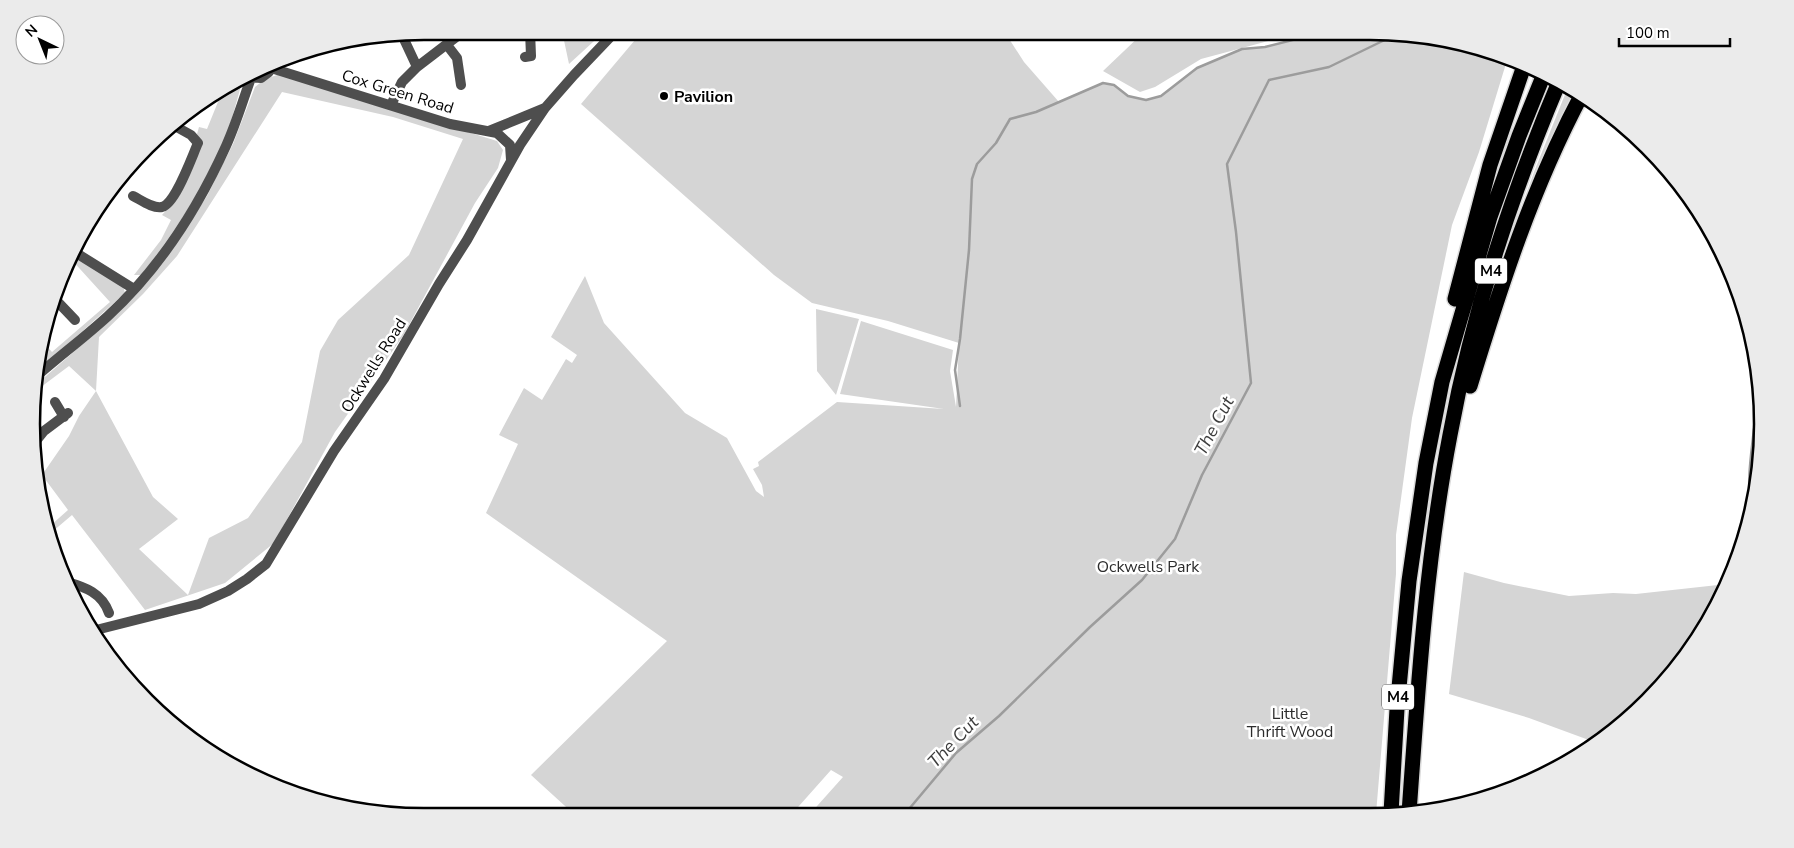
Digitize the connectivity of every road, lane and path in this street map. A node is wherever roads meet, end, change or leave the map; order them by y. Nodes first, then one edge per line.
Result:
1 (453, 40) edge
2 (530, 40) edge
3 (607, 40) edge
4 (405, 41) edge
5 (447, 45) junction
6 (525, 57) dead end
7 (417, 67) junction
8 (277, 69) edge
9 (1522, 71) edge
10 (267, 74) edge
11 (256, 79) edge
12 (1541, 81) edge
13 (249, 82) edge
14 (460, 85) dead end
15 (1557, 88) edge
16 (1578, 102) edge
17 (391, 105) junction
18 (545, 108) junction
19 (179, 128) edge
20 (489, 131) junction
21 (511, 160) junction
22 (133, 196) dead end
23 (80, 255) edge
24 (134, 288) junction
25 (59, 304) edge
26 (75, 320) dead end
27 (44, 370) edge
28 (1442, 382) junction
29 (55, 402) dead end
30 (40, 435) edge
31 (1445, 467) junction
32 (75, 584) edge
33 (110, 606) dead end
34 (100, 629) edge
35 (1410, 806) edge
36 (1391, 807) edge

1 - 5 street
2 - 6 street
3 - 18 street, Ockwells Road
4 - 7 street
5 - 7 street
5 - 14 street
7 - 17 street
8 - 17 street, Cox Green Road
9 - 28 highway, M4
10 - 11 street
12 - 28 highway, M4
13 - 24 street
15 - 31 highway, M4
16 - 31 highway, M4
17 - 20 street, Cox Green Road
18 - 20 street
18 - 21 street, Ockwells Road
19 - 22 street
20 - 21 street, Cox Green Road
21 - 34 street, Ockwells Road
23 - 24 street
24 - 27 street
25 - 26 street
28 - 36 highway, M4
29 - 30 street
31 - 35 highway, M4
32 - 33 street

